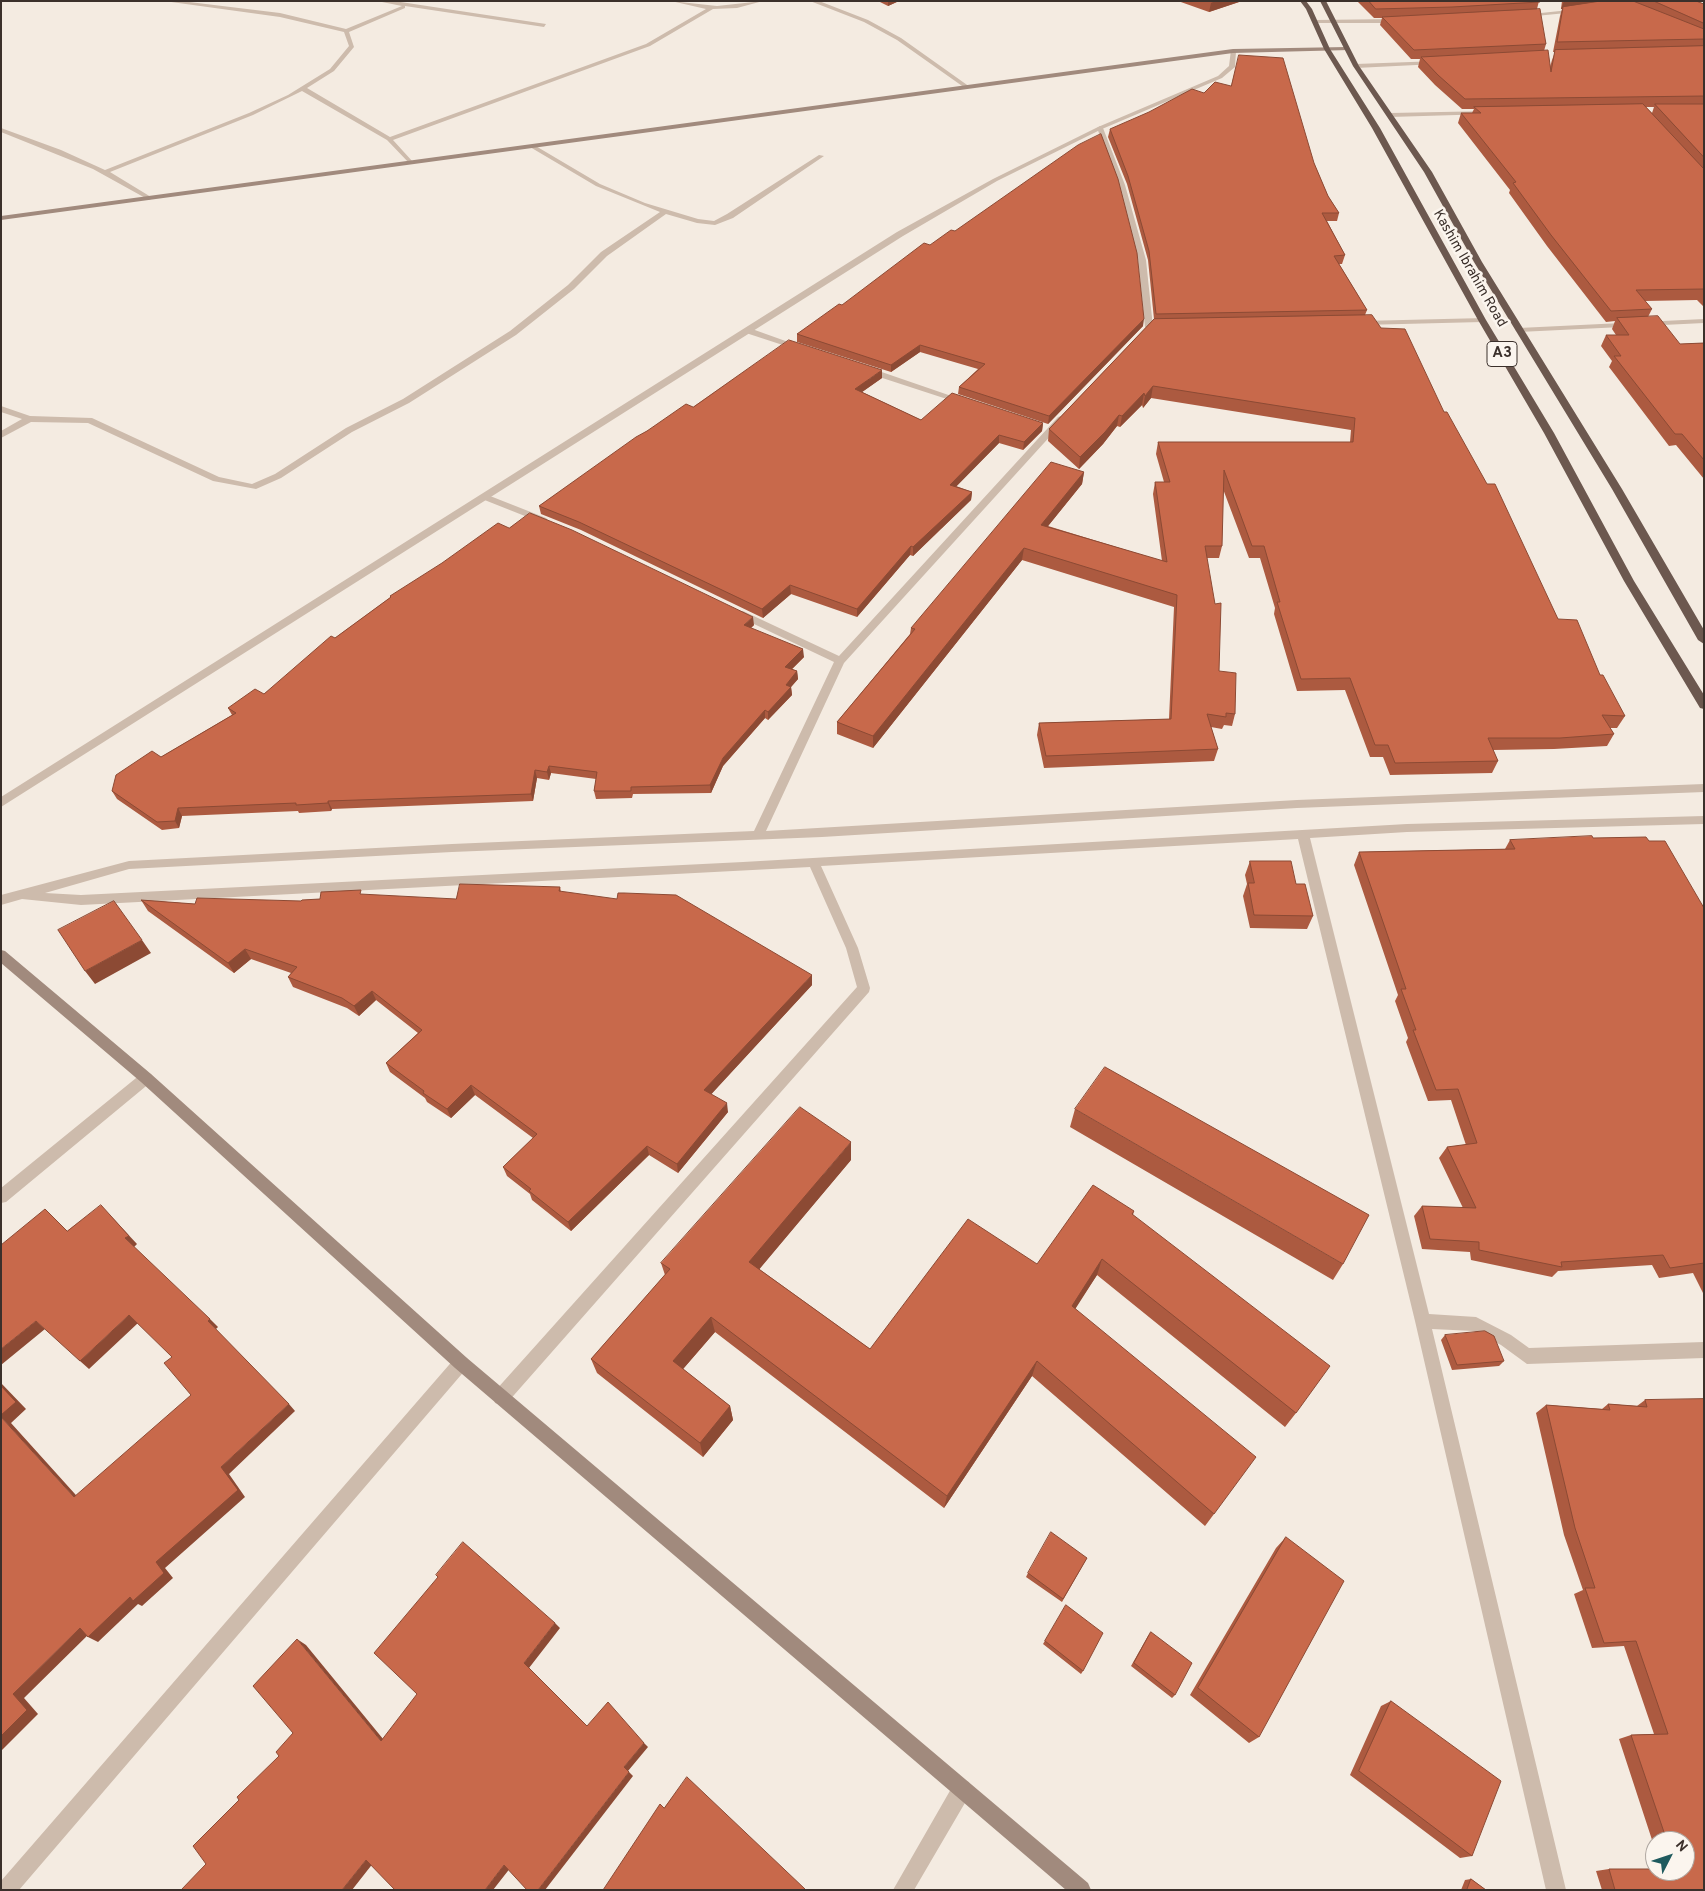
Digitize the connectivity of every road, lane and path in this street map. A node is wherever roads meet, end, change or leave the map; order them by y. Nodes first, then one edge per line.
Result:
1 (167, 1) edge
2 (218, 1) edge
3 (380, 1) edge
4 (674, 1) edge
5 (760, 1) edge
6 (813, 1) edge
7 (1303, 1) edge
8 (1324, 1) edge
9 (199, 6) junction
10 (408, 6) junction
11 (711, 8) junction
12 (1585, 10) edge
13 (1517, 16) edge
14 (1401, 21) edge
15 (1315, 22) junction
16 (1336, 22) junction
17 (544, 26) dead end
18 (346, 31) junction
19 (1327, 49) junction
20 (1347, 49) junction
21 (1233, 51) junction
22 (1442, 62) edge
23 (1356, 66) junction
24 (967, 87) junction
25 (303, 89) junction
26 (1495, 112) edge
27 (1390, 115) junction
28 (1100, 128) junction
29 (1, 130) edge
30 (389, 139) junction
31 (532, 146) junction
32 (821, 156) dead end
33 (410, 162) junction
34 (105, 172) junction
35 (150, 198) junction
36 (665, 211) junction
37 (1, 218) edge
38 (1482, 320) junction
39 (1704, 321) edge
40 (1355, 324) edge
41 (1150, 329) edge
42 (1520, 330) junction
43 (749, 331) junction
44 (814, 353) edge
45 (862, 368) edge
46 (975, 405) edge
47 (1, 409) edge
48 (1070, 409) edge
49 (29, 419) junction
50 (1, 435) edge
51 (484, 497) junction
52 (550, 523) edge
53 (726, 606) edge
54 (1704, 640) edge
55 (840, 661) junction
56 (1704, 705) edge
57 (1704, 788) edge
58 (1, 802) edge
59 (1704, 820) edge
60 (1304, 834) junction
61 (758, 836) junction
62 (812, 861) junction
63 (15, 896) junction
64 (1, 900) edge
65 (1, 955) edge
66 (146, 1078) junction
67 (1, 1197) edge
68 (1424, 1321) junction
69 (1704, 1350) edge
70 (461, 1363) junction
71 (501, 1397) junction
72 (962, 1789) junction
73 (6, 1890) edge
74 (903, 1890) edge
75 (1081, 1890) edge
76 (1556, 1890) edge

1 - 9 street
2 - 9 street
3 - 10 street
4 - 11 street
5 - 11 street
6 - 24 street
7 - 15 highway, Kashim Ibrahim Road / A3
8 - 16 highway, Kashim Ibrahim Road / A3
9 - 18 street
10 - 17 street
10 - 18 street
11 - 30 street
12 - 13 street
14 - 16 street
15 - 16 street
15 - 19 highway, Kashim Ibrahim Road / A3
16 - 20 highway, Kashim Ibrahim Road / A3
18 - 25 street
19 - 20 main road
19 - 21 main road
19 - 38 highway, Kashim Ibrahim Road / A3
20 - 23 highway, Kashim Ibrahim Road / A3
21 - 24 main road
21 - 28 street
22 - 23 street
23 - 27 highway, Kashim Ibrahim Road / A3
24 - 31 main road
25 - 30 street
25 - 34 street
26 - 27 street
27 - 42 highway, Kashim Ibrahim Road / A3
28 - 41 street
28 - 43 street
29 - 34 street
30 - 33 street
31 - 33 main road
31 - 36 street
32 - 36 street
33 - 35 main road
34 - 35 street
35 - 37 main road
36 - 49 street
38 - 40 street
38 - 56 highway, Kashim Ibrahim Road / A3
39 - 42 street
42 - 54 highway, Kashim Ibrahim Road / A3
43 - 44 street
43 - 51 street
45 - 46 street
47 - 49 street
48 - 55 street
49 - 50 street
51 - 52 street
51 - 58 street
53 - 55 street
55 - 61 street
57 - 61 street
59 - 60 street
60 - 62 street
60 - 68 street
61 - 63 street
62 - 63 street
62 - 71 street
63 - 64 street
65 - 66 main road
66 - 67 street
66 - 70 main road
68 - 69 street
68 - 76 street
70 - 71 main road
70 - 73 street
71 - 72 main road
72 - 74 street
72 - 75 main road

